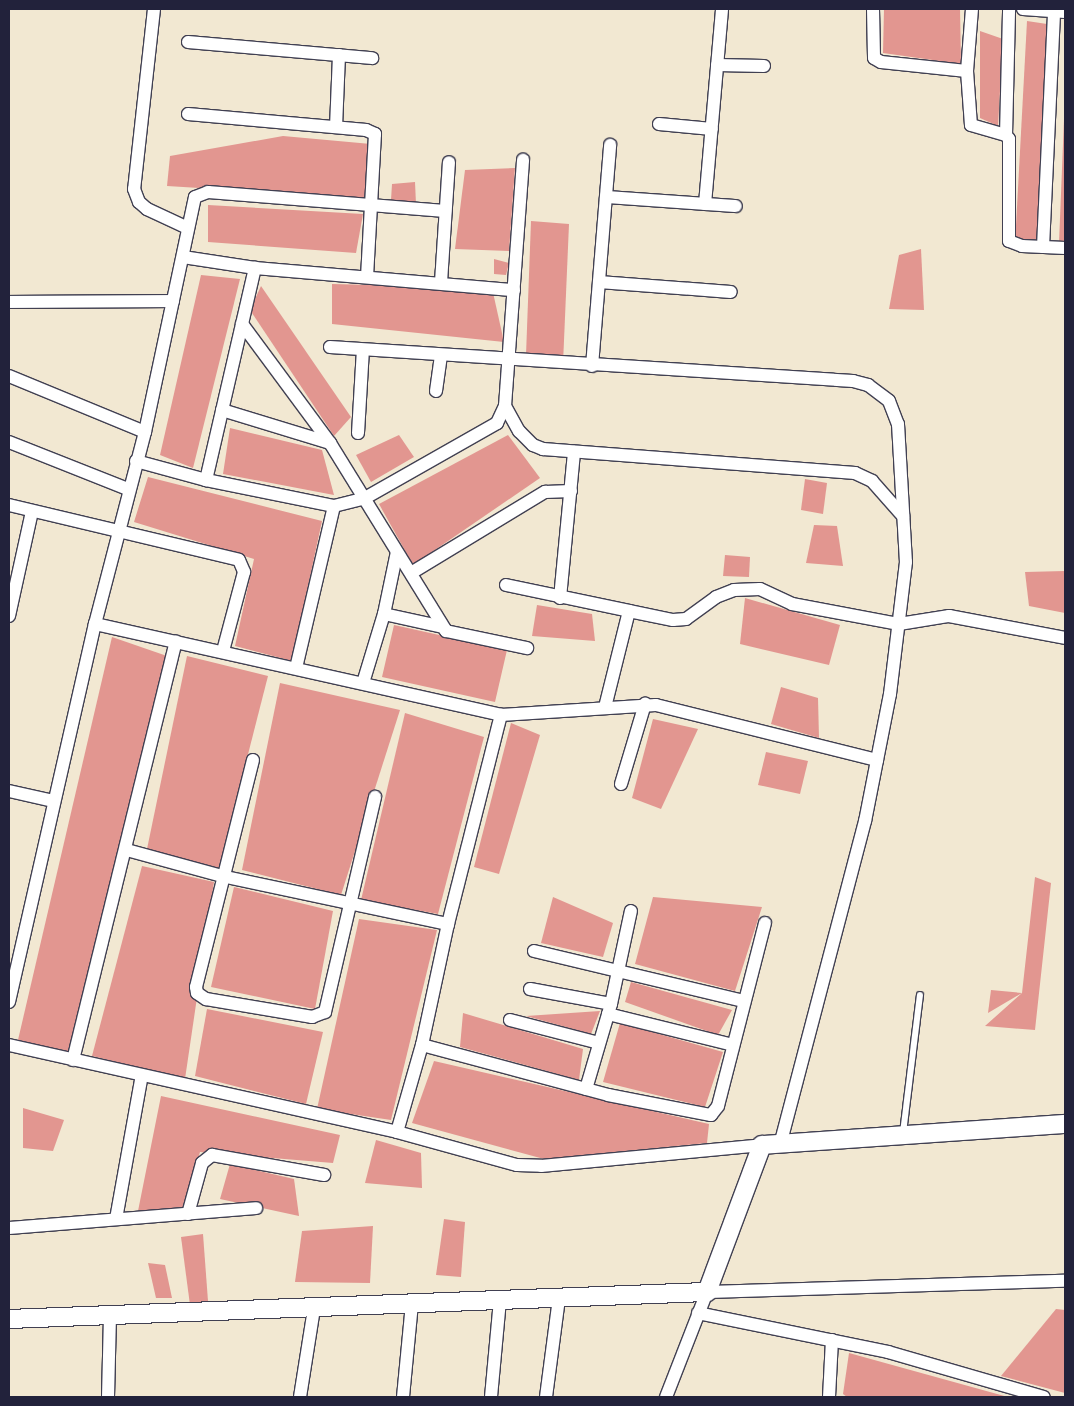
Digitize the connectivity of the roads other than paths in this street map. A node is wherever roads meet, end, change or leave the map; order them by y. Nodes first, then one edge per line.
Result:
1 (154, 9) edge
2 (722, 9) edge
3 (874, 9) edge
4 (972, 9) edge
5 (1009, 9) edge
6 (1023, 9) edge
7 (1060, 12) edge
8 (188, 42) dead end
9 (339, 55) junction
10 (372, 58) dead end
11 (717, 65) junction
12 (764, 66) dead end
13 (967, 70) junction
14 (188, 114) dead end
15 (659, 124) dead end
16 (336, 127) junction
17 (712, 129) junction
18 (1006, 135) junction
19 (610, 144) dead end
20 (523, 160) dead end
21 (449, 162) dead end
22 (606, 197) junction
23 (705, 204) junction
24 (371, 205) junction
25 (736, 206) dead end
26 (445, 211) junction
27 (188, 228) junction
28 (1044, 246) junction
29 (1065, 248) edge
30 (183, 256) junction
31 (255, 268) junction
32 (367, 276) junction
33 (441, 282) junction
34 (599, 282) junction
35 (514, 290) junction
36 (731, 292) dead end
37 (173, 301) junction
38 (9, 302) edge
39 (242, 324) junction
40 (330, 347) dead end
41 (364, 350) junction
42 (441, 355) junction
43 (509, 360) junction
44 (592, 366) junction
45 (9, 376) edge
46 (436, 392) dead end
47 (505, 406) junction
48 (222, 410) junction
49 (145, 432) junction
50 (358, 433) dead end
51 (9, 442) edge
52 (330, 443) junction
53 (574, 452) junction
54 (136, 461) junction
55 (206, 480) junction
56 (128, 490) junction
57 (571, 490) junction
58 (365, 498) junction
59 (9, 506) edge
60 (334, 506) junction
61 (32, 511) junction
62 (903, 516) junction
63 (118, 532) junction
64 (397, 552) junction
65 (410, 573) junction
66 (506, 585) dead end
67 (560, 598) junction
68 (629, 611) junction
69 (384, 614) junction
70 (9, 616) edge
71 (95, 624) junction
72 (900, 624) junction
73 (446, 631) junction
74 (1065, 638) edge
75 (176, 640) junction
76 (527, 648) dead end
77 (222, 651) junction
78 (296, 668) junction
79 (363, 683) junction
80 (645, 704) junction
81 (605, 707) junction
82 (501, 715) junction
83 (253, 760) dead end
84 (877, 760) junction
85 (621, 784) dead end
86 (9, 791) edge
87 (375, 797) dead end
88 (53, 801) junction
89 (127, 850) junction
90 (226, 877) junction
91 (349, 904) junction
92 (631, 911) dead end
93 (764, 923) dead end
94 (448, 924) junction
95 (534, 951) dead end
96 (618, 971) junction
97 (530, 989) dead end
98 (920, 995) dead end
99 (744, 1001) junction
100 (9, 1002) edge
101 (609, 1009) junction
102 (510, 1020) dead end
103 (599, 1043) junction
104 (422, 1045) junction
105 (733, 1045) junction
106 (9, 1046) edge
107 (73, 1060) junction
108 (142, 1075) junction
109 (586, 1089) junction
110 (1065, 1124) edge
111 (397, 1132) junction
112 (903, 1134) junction
113 (780, 1144) junction
114 (762, 1145) junction
115 (324, 1175) dead end
116 (256, 1208) dead end
117 (188, 1214) junction
118 (116, 1219) junction
119 (9, 1228) edge
120 (1065, 1280) edge
121 (707, 1292) junction
122 (559, 1298) junction
123 (500, 1300) junction
124 (412, 1304) junction
125 (314, 1309) junction
126 (698, 1314) junction
127 (110, 1316) junction
128 (9, 1319) edge
129 (832, 1340) junction
130 (108, 1397) edge
131 (300, 1397) edge
132 (403, 1397) edge
133 (490, 1397) edge
134 (546, 1397) edge
135 (666, 1397) edge
136 (829, 1397) edge
137 (1044, 1397) edge

1 - 27 street
2 - 11 street
3 - 13 street
4 - 13 street
5 - 18 street
6 - 7 street
7 - 28 street
8 - 9 street
9 - 10 street
9 - 16 street
11 - 12 street
11 - 17 street
13 - 18 street
14 - 16 street
15 - 17 street
16 - 24 street
17 - 23 street
18 - 28 street
19 - 22 street
20 - 35 street
21 - 26 street
22 - 23 street
22 - 34 street
23 - 25 street
24 - 26 street
24 - 27 street
24 - 32 street
26 - 33 street
27 - 30 street
28 - 29 street
30 - 31 street
30 - 37 street
31 - 32 street
31 - 39 street
32 - 33 street
33 - 35 street
34 - 36 street
34 - 44 street
35 - 43 street
37 - 38 street
37 - 49 street
39 - 48 street
39 - 52 street
40 - 41 street
41 - 42 street
41 - 50 street
42 - 43 street
42 - 46 street
43 - 44 street
43 - 47 street
44 - 62 street
45 - 49 street
47 - 53 street
47 - 58 street
48 - 52 street
48 - 55 street
49 - 54 street
51 - 56 street
52 - 58 street
53 - 57 street
53 - 62 street
54 - 55 street
54 - 56 street
55 - 60 street
56 - 63 street
57 - 65 street
57 - 67 street
58 - 60 street
58 - 64 street
59 - 61 street
60 - 78 street
61 - 63 street
61 - 70 street
62 - 72 street
63 - 71 street
63 - 77 street
64 - 65 street
64 - 69 street
65 - 73 street
66 - 67 street
67 - 68 street
68 - 72 street
68 - 81 street
69 - 73 street
69 - 79 street
71 - 75 street
71 - 88 street
72 - 74 street
72 - 84 street
73 - 76 street
75 - 77 street
75 - 89 street
77 - 78 street
78 - 79 street
79 - 82 street
80 - 81 street
80 - 84 street
80 - 85 street
81 - 82 street
82 - 94 street
83 - 90 street
84 - 113 street
86 - 88 street
87 - 91 street
88 - 100 street
89 - 90 street
89 - 107 street
90 - 91 street
90 - 91 street
91 - 94 street
92 - 96 street
93 - 99 street
94 - 104 street
95 - 96 street
96 - 99 street
96 - 101 street
97 - 101 street
98 - 112 lane
99 - 105 street
101 - 103 street
101 - 105 street
102 - 103 street
103 - 109 street
104 - 109 street
104 - 111 street
105 - 109 street
106 - 107 street
107 - 108 street
108 - 111 street
108 - 118 street
110 - 112 main road
111 - 114 street
112 - 113 main road
113 - 114 main road
114 - 121 main road
115 - 117 street
116 - 117 street
117 - 118 street
118 - 119 street
120 - 121 street
121 - 122 main road
121 - 126 street
122 - 123 main road
122 - 134 street
123 - 124 main road
123 - 133 street
124 - 125 main road
124 - 132 street
125 - 127 main road
125 - 131 street
126 - 129 street
126 - 135 street
127 - 128 main road
127 - 130 street
129 - 136 street
129 - 137 street

